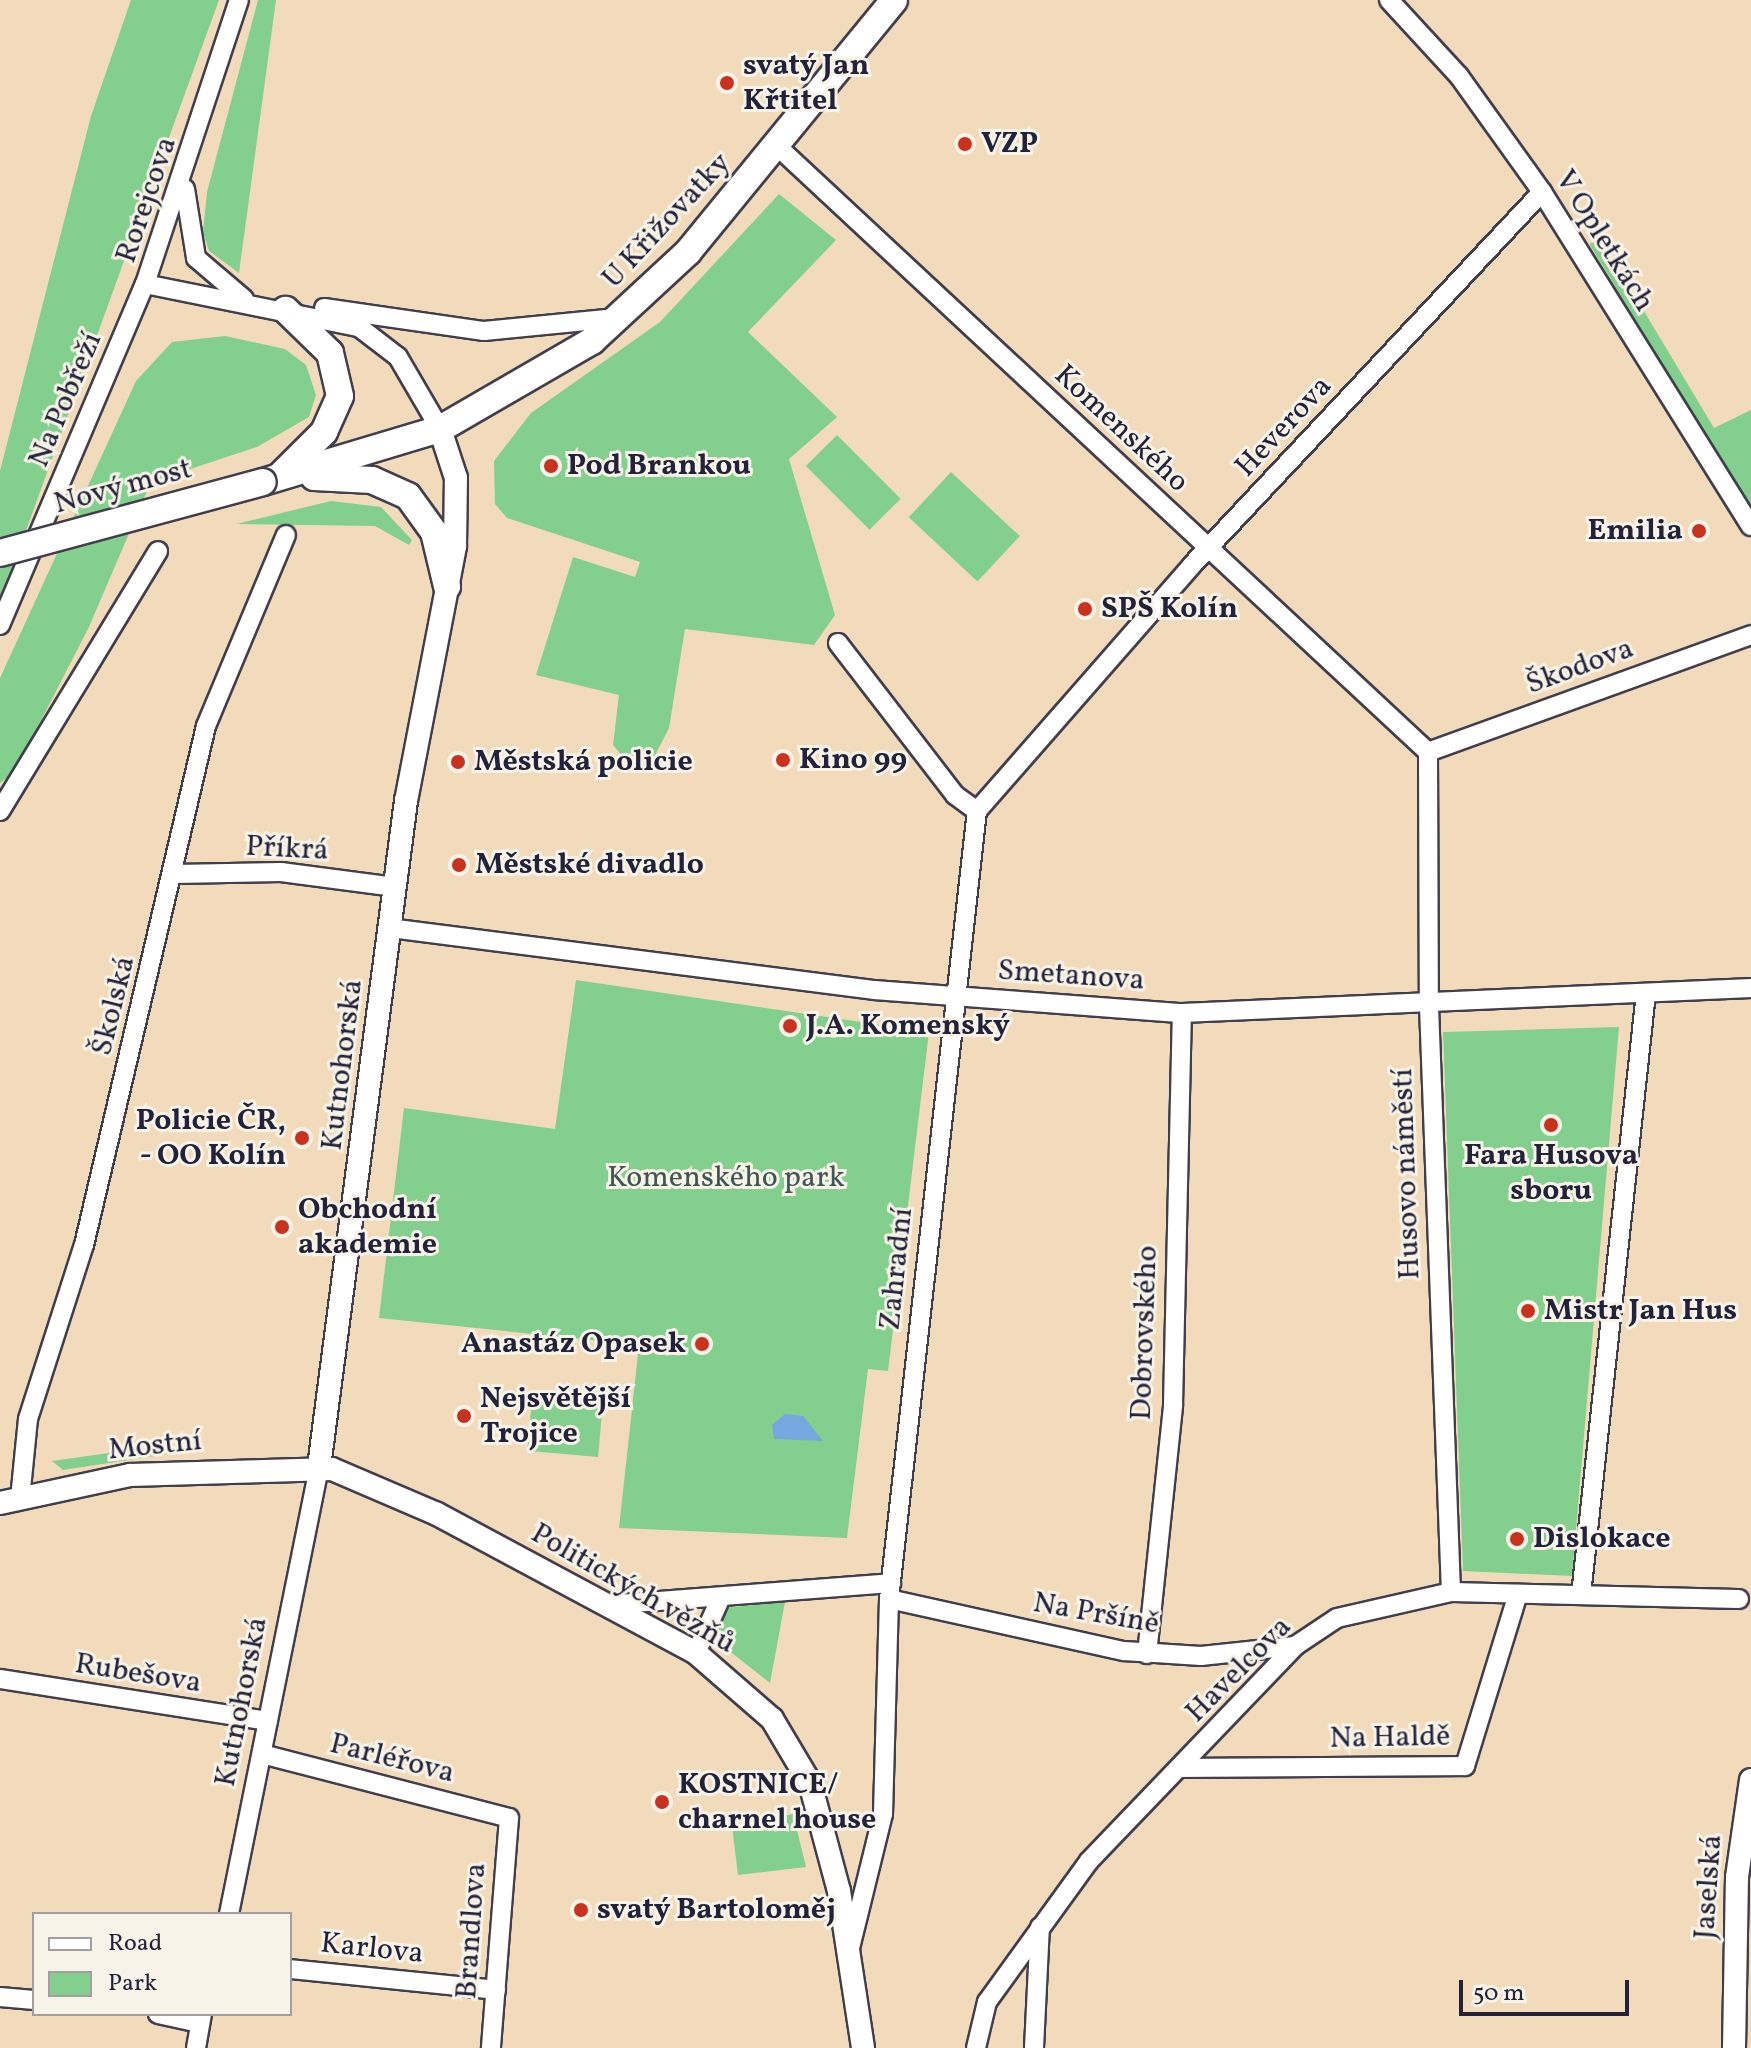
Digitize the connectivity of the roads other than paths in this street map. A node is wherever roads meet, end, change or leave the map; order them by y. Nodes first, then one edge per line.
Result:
1 (239, 0) edge
2 (894, 0) edge
3 (1389, 0) edge
4 (777, 146) junction
5 (186, 177) junction
6 (1542, 192) junction
7 (145, 284) junction
8 (274, 308) junction
9 (622, 317) junction
10 (440, 429) junction
11 (270, 480) junction
12 (1751, 526) edge
13 (286, 535) dead end
14 (1209, 548) junction
15 (158, 551) dead end
16 (0, 553) edge
17 (447, 586) junction
18 (0, 625) edge
19 (1751, 635) edge
20 (838, 643) dead end
21 (1428, 752) junction
22 (977, 811) junction
23 (2, 812) edge
24 (175, 874) junction
25 (395, 887) junction
26 (390, 928) junction
27 (1751, 988) edge
28 (1646, 993) junction
29 (956, 996) junction
30 (1429, 1006) junction
31 (1182, 1013) junction
32 (319, 1467) junction
33 (10, 1501) edge
34 (890, 1591) junction
35 (1451, 1592) junction
36 (1518, 1594) junction
37 (1581, 1595) junction
38 (721, 1597) junction
39 (1739, 1599) dead end
40 (606, 1605) junction
41 (1295, 1646) junction
42 (696, 1653) junction
43 (1147, 1654) junction
44 (0, 1679) edge
45 (268, 1721) junction
46 (262, 1754) junction
47 (1183, 1768) junction
48 (1751, 1780) edge
49 (509, 1818) joint
50 (229, 1912) edge
51 (1040, 1927) junction
52 (850, 1948) junction
53 (292, 1969) edge
54 (496, 1990) junction
55 (0, 1997) edge
56 (32, 2000) edge
57 (179, 2016) edge
58 (200, 2018) edge
59 (196, 2048) edge
60 (491, 2048) edge
61 (861, 2048) edge
62 (976, 2048) edge
63 (1034, 2048) edge
64 (1734, 2048) edge

1 - 5 street, Rorejcova
2 - 4 main road, U Křižovatky
3 - 6 street, V Opletkách
4 - 9 main road, U Křižovatky
4 - 14 street, Komenského
5 - 7 street, Rorejcova
5 - 8 street
6 - 12 street, V Opletkách
6 - 14 street, Heverova
7 - 8 street, Rorejcova
7 - 18 street, Na Pobřeží
8 - 9 street
8 - 10 street, Kutnohorská
8 - 11 main road
9 - 10 main road, U Křižovatky
10 - 11 main road, U Křižovatky
10 - 17 street, Kutnohorská
11 - 16 main road, Nový most, bridge
11 - 17 main road
13 - 24 street, Školská
14 - 21 street, Komenského
14 - 22 street, Heverova
15 - 23 street
17 - 25 street, Kutnohorská
19 - 21 street, Škodova
20 - 22 street
21 - 30 street, Husovo náměstí
22 - 29 street, Zahradní
24 - 25 street, Příkrá
24 - 33 street, Školská
25 - 26 street, Kutnohorská
26 - 29 street, Smetanova
26 - 32 street, Kutnohorská
27 - 28 street, Smetanova
28 - 30 street, Smetanova
28 - 37 street
29 - 31 street, Smetanova
29 - 34 street, Zahradní
30 - 31 street, Smetanova
30 - 35 street, Husovo náměstí
31 - 43 street, Dobrovského
32 - 33 street, Mostní
32 - 40 street, Politických vězňů
32 - 45 street, Kutnohorská
34 - 38 street, Na Pršíně
34 - 43 street, Na Pršíně
34 - 52 street, Zahradní
35 - 36 street, Havelcova
35 - 41 street, Havelcova
36 - 37 street, Havelcova
36 - 47 street, Na Haldě
37 - 39 street, Havelcova
38 - 40 street, Na Pršíně
38 - 42 street
40 - 42 street, Politických vězňů
41 - 43 street, Na Pršíně
41 - 47 street, Havelcova
42 - 52 street, Politických vězňů
44 - 45 street, Rubešova
45 - 46 street, Kutnohorská
46 - 49 street, Parléřova
46 - 50 street, Kutnohorská
47 - 51 street, Havelcova
48 - 64 street, Jaselská
49 - 54 street, Brandlova
51 - 62 street, Havelcova
51 - 63 street
52 - 61 street, Politických vězňů
53 - 54 street, Karlova
54 - 60 street, Brandlova
55 - 56 street
57 - 58 street
58 - 59 street

